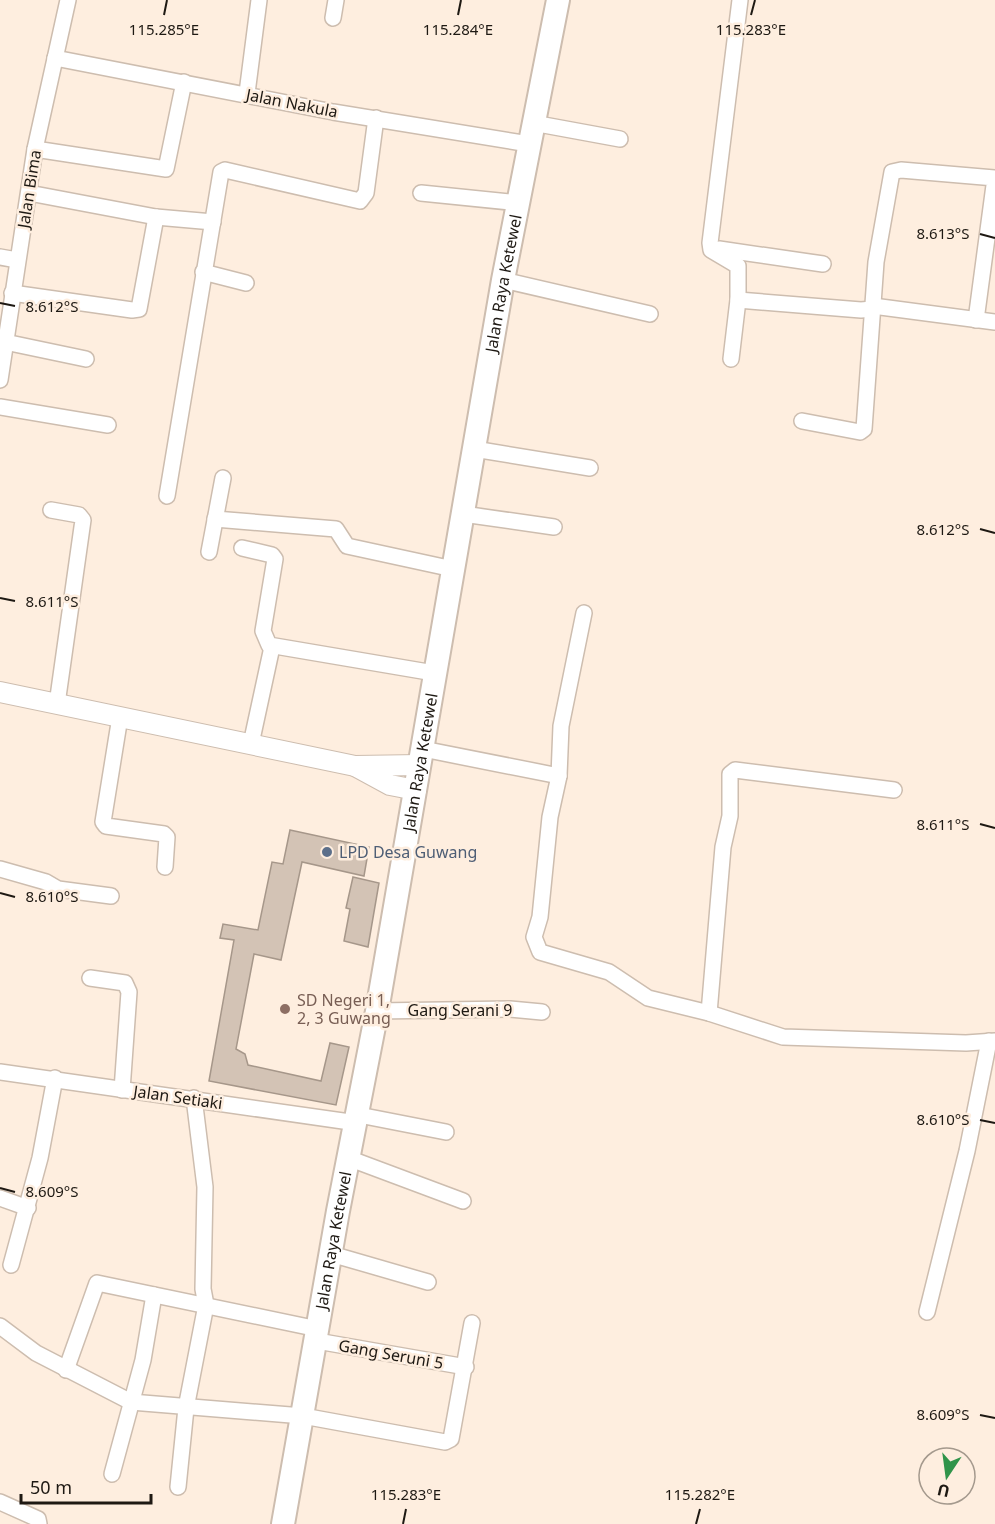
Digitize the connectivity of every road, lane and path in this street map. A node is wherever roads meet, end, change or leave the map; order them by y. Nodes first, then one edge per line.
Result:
1 (68, 0) edge
2 (259, 0) edge
3 (336, 0) edge
4 (558, 0) edge
5 (740, 0) edge
6 (333, 18) dead end
7 (55, 58) junction
8 (184, 82) junction
9 (247, 93) junction
10 (376, 118) junction
11 (531, 133) junction
12 (620, 139) dead end
13 (35, 149) junction
14 (29, 193) junction
15 (421, 193) dead end
16 (519, 203) junction
17 (156, 217) junction
18 (213, 222) junction
19 (710, 248) junction
20 (0, 257) edge
21 (17, 260) junction
22 (823, 264) dead end
23 (203, 272) junction
24 (503, 280) junction
25 (246, 282) dead end
26 (12, 292) junction
27 (738, 300) junction
28 (872, 308) junction
29 (650, 314) dead end
30 (976, 320) junction
31 (995, 322) edge
32 (5, 342) junction
33 (86, 359) dead end
34 (731, 359) dead end
35 (0, 380) edge
36 (0, 407) edge
37 (802, 422) dead end
38 (108, 425) dead end
39 (474, 449) junction
40 (590, 468) dead end
41 (223, 478) dead end
42 (167, 496) dead end
43 (51, 510) dead end
44 (463, 514) junction
45 (215, 519) junction
46 (554, 527) dead end
47 (242, 548) dead end
48 (209, 552) dead end
49 (453, 569) junction
50 (584, 613) dead end
51 (273, 647) junction
52 (434, 673) junction
53 (0, 692) edge
54 (57, 704) junction
55 (120, 717) junction
56 (251, 744) junction
57 (422, 757) junction
58 (355, 766) junction
59 (559, 776) junction
60 (416, 790) junction
61 (894, 790) dead end
62 (165, 867) dead end
63 (0, 869) edge
64 (111, 896) dead end
65 (90, 978) dead end
66 (377, 1011) junction
67 (542, 1012) dead end
68 (709, 1013) junction
69 (992, 1041) edge
70 (0, 1072) edge
71 (55, 1078) junction
72 (122, 1090) junction
73 (194, 1098) junction
74 (358, 1119) junction
75 (446, 1132) dead end
76 (348, 1158) junction
77 (0, 1198) edge
78 (463, 1201) dead end
79 (28, 1208) junction
80 (331, 1254) junction
81 (11, 1265) dead end
82 (428, 1282) dead end
83 (154, 1295) junction
84 (206, 1305) junction
85 (927, 1312) dead end
86 (472, 1323) dead end
87 (0, 1326) edge
88 (317, 1335) junction
89 (466, 1367) junction
90 (66, 1370) junction
91 (130, 1402) junction
92 (186, 1408) junction
93 (303, 1416) junction
94 (112, 1474) dead end
95 (178, 1487) dead end
96 (0, 1502) edge
97 (39, 1524) edge
98 (283, 1524) edge

1 - 7 street, Jalan Bima
2 - 9 street
3 - 6 street
4 - 11 main road, Jalan Raya Ketewel
5 - 19 street
7 - 8 street, Jalan Nakula
7 - 13 street, Jalan Bima
8 - 9 street, Jalan Nakula
8 - 13 street
9 - 10 street, Jalan Nakula
10 - 11 street, Jalan Nakula
10 - 18 street
11 - 12 street, Jalan Nakula
11 - 16 main road, Jalan Raya Ketewel
13 - 14 street, Jalan Bima
14 - 17 street
14 - 21 street, Jalan Bima
15 - 16 street
16 - 24 main road, Jalan Raya Ketewel
17 - 18 street
17 - 26 street
18 - 23 street
19 - 22 street
19 - 27 street
20 - 21 street
21 - 26 street, Jalan Bima
23 - 25 street
23 - 42 street
24 - 29 street
24 - 39 main road, Jalan Raya Ketewel
26 - 32 street, Jalan Bima
27 - 28 street
27 - 34 street
28 - 30 street
28 - 30 street
28 - 37 street
30 - 31 street
32 - 33 street
32 - 35 street, Jalan Bima
36 - 38 street
39 - 40 street
39 - 44 main road, Jalan Raya Ketewel
41 - 45 street
43 - 54 street
44 - 46 street
44 - 49 main road, Jalan Raya Ketewel
45 - 48 street
45 - 49 street
47 - 51 street
49 - 52 main road, Jalan Raya Ketewel
50 - 59 street
51 - 52 street
51 - 56 street
52 - 57 main road, Jalan Raya Ketewel
53 - 54 street
54 - 55 street
55 - 56 street
55 - 62 street
56 - 58 street
57 - 58 street
57 - 59 street
57 - 60 main road, Jalan Raya Ketewel
58 - 60 street
59 - 68 street
60 - 66 main road, Jalan Raya Ketewel
61 - 68 street
63 - 64 street
65 - 72 street
66 - 67 street, Gang Serani 9
66 - 74 main road, Jalan Raya Ketewel
68 - 69 street
69 - 85 street
70 - 71 street, Jalan Setiaki
71 - 72 street, Jalan Setiaki
71 - 79 street
72 - 73 street, Jalan Setiaki
73 - 74 street, Jalan Setiaki
73 - 84 street
74 - 75 street, Jalan Setiaki
74 - 76 main road, Jalan Raya Ketewel
76 - 78 street
76 - 80 main road, Jalan Raya Ketewel
77 - 79 street
79 - 81 street
80 - 82 street
80 - 88 main road, Jalan Raya Ketewel
83 - 84 street, Gang Seruni 5
83 - 90 street, Gang Seruni 5
83 - 91 street
84 - 88 street, Gang Seruni 5
84 - 92 street
86 - 89 street
87 - 90 street
88 - 89 street, Gang Seruni 5
88 - 93 main road, Jalan Raya Ketewel
89 - 93 street
90 - 91 street
91 - 92 street
91 - 94 street
92 - 93 street
92 - 95 street
93 - 98 main road, Jalan Raya Ketewel
96 - 97 street

